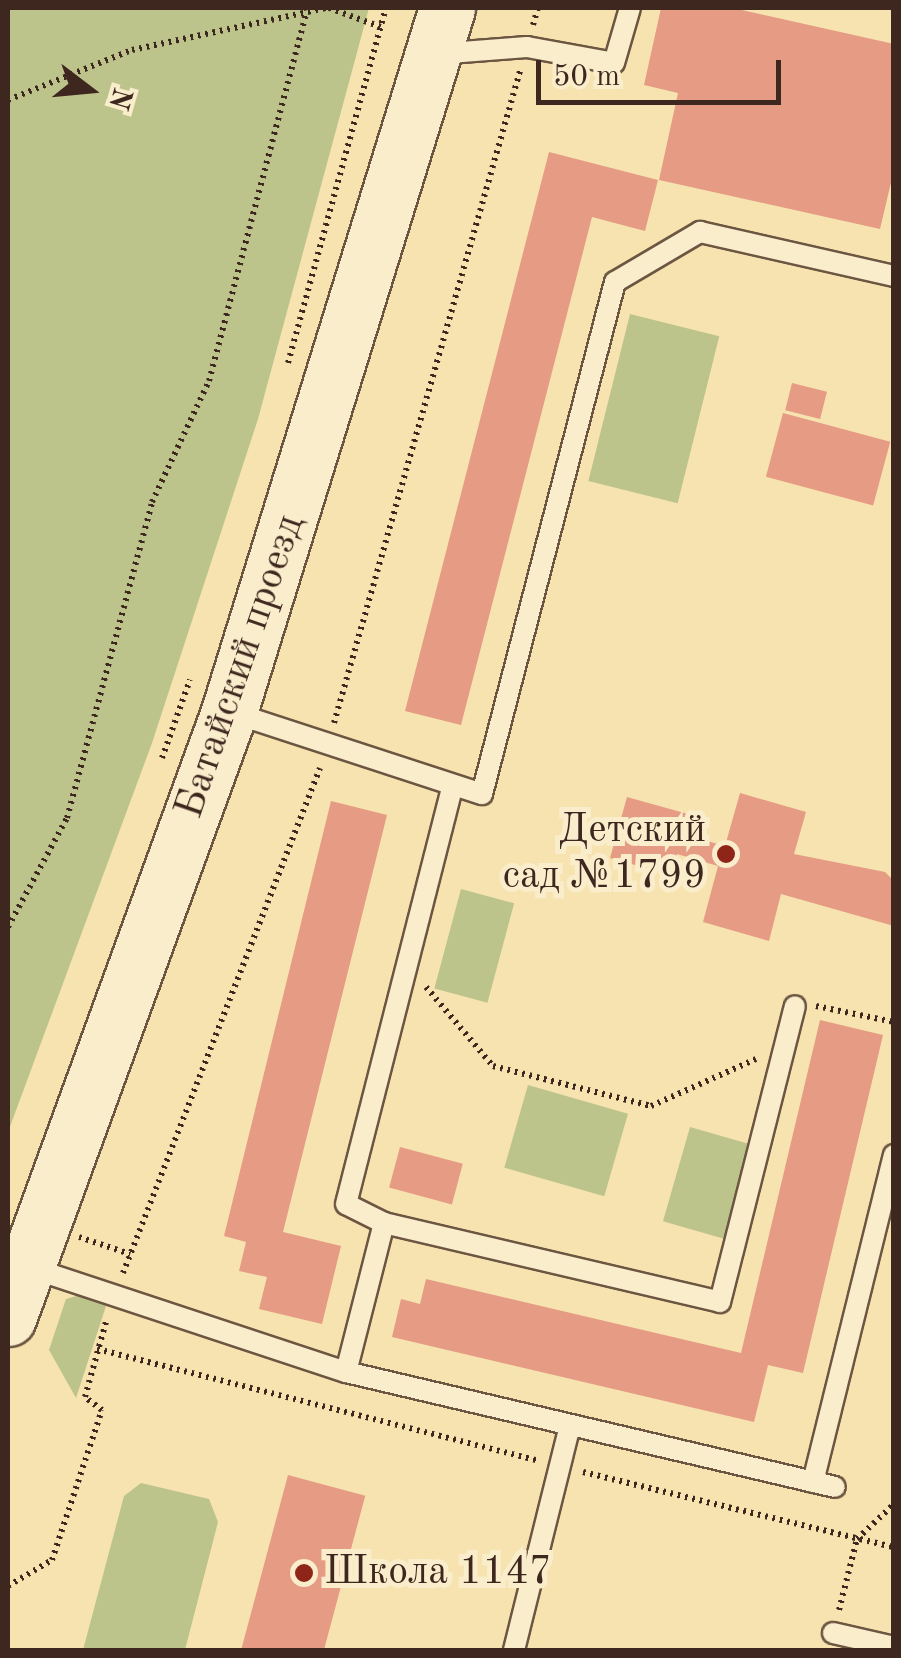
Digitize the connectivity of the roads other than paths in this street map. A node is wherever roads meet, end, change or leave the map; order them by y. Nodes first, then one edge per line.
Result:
1 (630, 8) edge
2 (441, 31) edge
3 (894, 276) edge
4 (211, 693) junction
5 (452, 785) junction
6 (794, 1006) road end
7 (894, 1154) edge
8 (384, 1222) junction
9 (28, 1267) junction
10 (8, 1318) edge
11 (346, 1372) junction
12 (570, 1426) junction
13 (813, 1482) junction
14 (835, 1487) dead end
15 (833, 1633) road end
16 (894, 1647) edge
17 (514, 1650) edge

1 - 2 lane
2 - 4 main road, Батайский проезд
3 - 5 lane
4 - 5 lane
4 - 9 main road, Батайский проезд
5 - 8 lane
6 - 8 lane
7 - 13 lane
8 - 11 lane
9 - 10 main road, Батайский проезд
9 - 11 lane
11 - 12 lane
12 - 13 lane
12 - 17 lane
13 - 14 lane
15 - 16 lane

